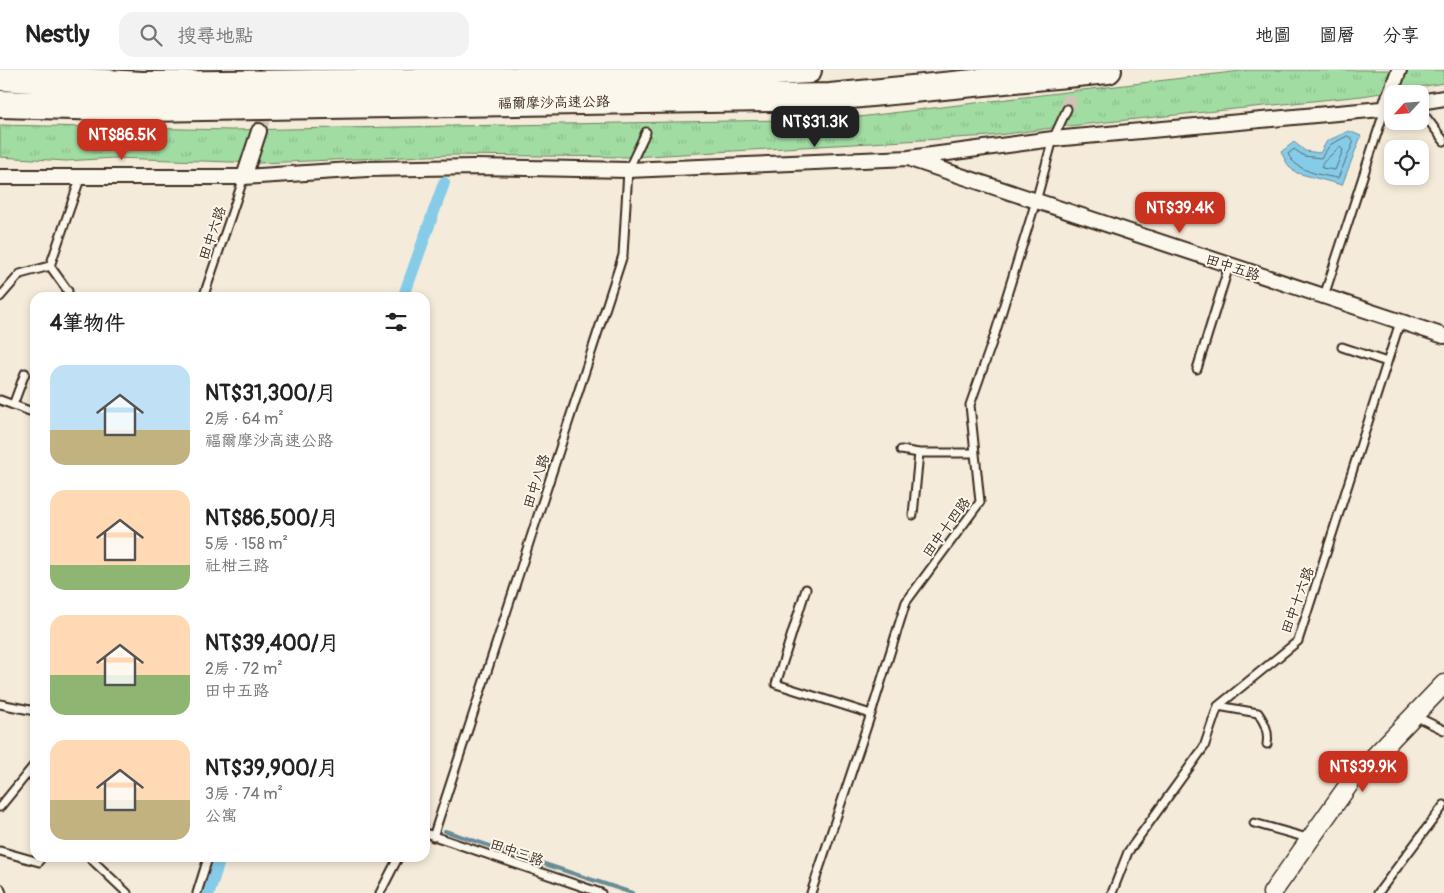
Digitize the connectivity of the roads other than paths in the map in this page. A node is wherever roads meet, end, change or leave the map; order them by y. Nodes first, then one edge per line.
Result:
1 (808, 70) edge
2 (1108, 70) edge
3 (1399, 70) edge
4 (0, 77) edge
5 (1395, 85) edge
6 (1444, 98) edge
7 (1429, 100) edge
8 (0, 104) edge
9 (1384, 108) edge
10 (1067, 109) tunnel mouth
11 (1429, 121) edge
12 (1384, 122) edge
13 (259, 131) tunnel mouth
14 (646, 132) dead end
15 (1053, 139) junction
16 (1444, 141) edge
17 (908, 158) junction
18 (628, 170) junction
19 (81, 176) junction
20 (244, 176) junction
21 (0, 177) edge
22 (1036, 201) junction
23 (50, 266) junction
24 (1229, 266) junction
25 (68, 292) edge
26 (205, 292) edge
27 (1324, 296) junction
28 (0, 297) edge
29 (1400, 322) junction
30 (1444, 336) edge
31 (1342, 347) dead end
32 (1387, 362) junction
33 (1197, 369) dead end
34 (26, 373) dead end
35 (0, 400) edge
36 (13, 405) junction
37 (30, 411) edge
38 (901, 450) dead end
39 (920, 453) junction
40 (975, 453) junction
41 (913, 515) dead end
42 (806, 588) dead end
43 (1444, 684) edge
44 (0, 704) edge
45 (1218, 706) junction
46 (30, 710) edge
47 (871, 714) junction
48 (1414, 715) junction
49 (1444, 730) edge
50 (1267, 744) dead end
51 (30, 770) edge
52 (1444, 805) edge
53 (0, 807) edge
54 (1254, 823) dead end
55 (430, 835) edge
56 (433, 836) junction
57 (1311, 839) junction
58 (0, 851) edge
59 (30, 859) edge
60 (94, 862) edge
61 (207, 862) edge
62 (396, 862) edge
63 (0, 888) edge
64 (2, 893) edge
65 (127, 893) edge
66 (197, 893) edge
67 (380, 893) edge
68 (601, 893) edge
69 (811, 893) edge
70 (1112, 893) edge
71 (1272, 893) edge
72 (1378, 893) edge

1 - 4 highway, 福爾摩沙高速公路
2 - 8 highway, 福爾摩沙高速公路
3 - 5 street
6 - 7 street
9 - 15 street
10 - 15 lane, 田中十四路
11 - 16 lane
12 - 27 lane
13 - 20 street
14 - 18 lane, 田中八路
15 - 17 street
15 - 22 lane, 田中十四路
17 - 18 street
17 - 22 street, 田中五路
18 - 20 street
18 - 56 lane, 田中八路
19 - 20 street
19 - 21 street
19 - 23 lane
20 - 26 lane, 田中六路
22 - 24 street, 田中五路
22 - 40 lane, 田中十四路
23 - 25 lane
23 - 28 lane
24 - 27 street, 田中五路
24 - 33 lane
27 - 29 street, 田中五路
29 - 30 street, 田中五路
29 - 32 lane, 田中十六路
31 - 32 lane
32 - 45 lane, 田中十六路
34 - 36 lane
35 - 36 lane
36 - 37 lane
38 - 39 lane
39 - 40 lane
39 - 41 lane
40 - 47 lane, 田中十四路
42 - 47 lane
43 - 48 street
44 - 46 lane
45 - 50 lane
45 - 70 lane
47 - 69 lane, 田中十四路
48 - 49 lane
48 - 57 street
51 - 53 lane
52 - 72 lane
54 - 57 lane
55 - 56 lane, 田中三路
56 - 68 lane, 田中三路
57 - 71 street
58 - 59 lane
60 - 65 lane
61 - 66 lane
62 - 67 lane
63 - 64 lane

